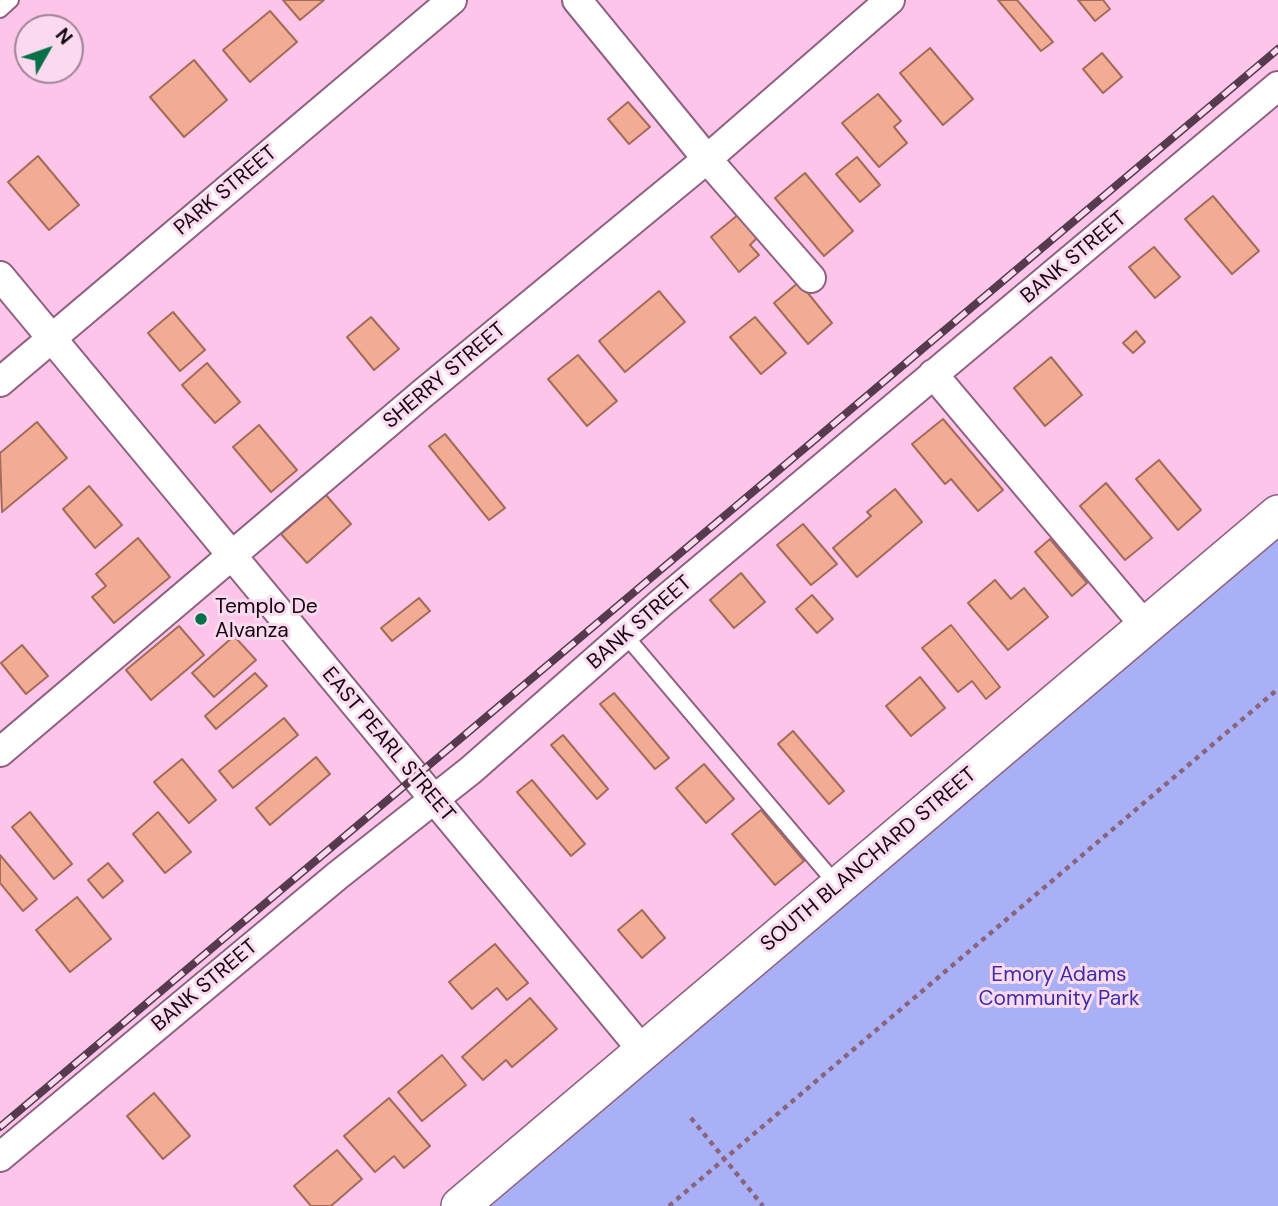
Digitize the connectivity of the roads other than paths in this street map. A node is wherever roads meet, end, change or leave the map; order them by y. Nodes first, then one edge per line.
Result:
1 (11, 0) edge
2 (452, 0) edge
3 (577, 0) edge
4 (890, 0) edge
5 (0, 10) edge
6 (1278, 86) edge
7 (707, 159) junction
8 (0, 276) edge
9 (811, 278) dead end
10 (51, 339) junction
11 (933, 374) junction
12 (0, 382) edge
13 (1278, 514) edge
14 (231, 555) junction
15 (1146, 627) junction
16 (625, 635) junction
17 (0, 752) edge
18 (433, 800) junction
19 (838, 886) junction
20 (643, 1051) junction
21 (0, 1157) edge
22 (460, 1206) edge

1 - 5 lane
2 - 10 street, PARK STREET
3 - 7 street
4 - 7 street, SHERRY STREET
6 - 11 street, BANK STREET
7 - 9 street
7 - 14 street, SHERRY STREET
8 - 10 street, EAST PEARL STREET
10 - 12 street, PARK STREET
10 - 14 street, EAST PEARL STREET
11 - 15 street
11 - 16 street, BANK STREET
13 - 15 street, SOUTH BLANCHARD STREET
14 - 17 street, SHERRY STREET
14 - 18 street, EAST PEARL STREET
15 - 19 street, SOUTH BLANCHARD STREET
16 - 18 street, BANK STREET
16 - 19 lane
18 - 20 street, EAST PEARL STREET
18 - 21 street, BANK STREET
19 - 20 street, SOUTH BLANCHARD STREET
20 - 22 street, SOUTH BLANCHARD STREET

